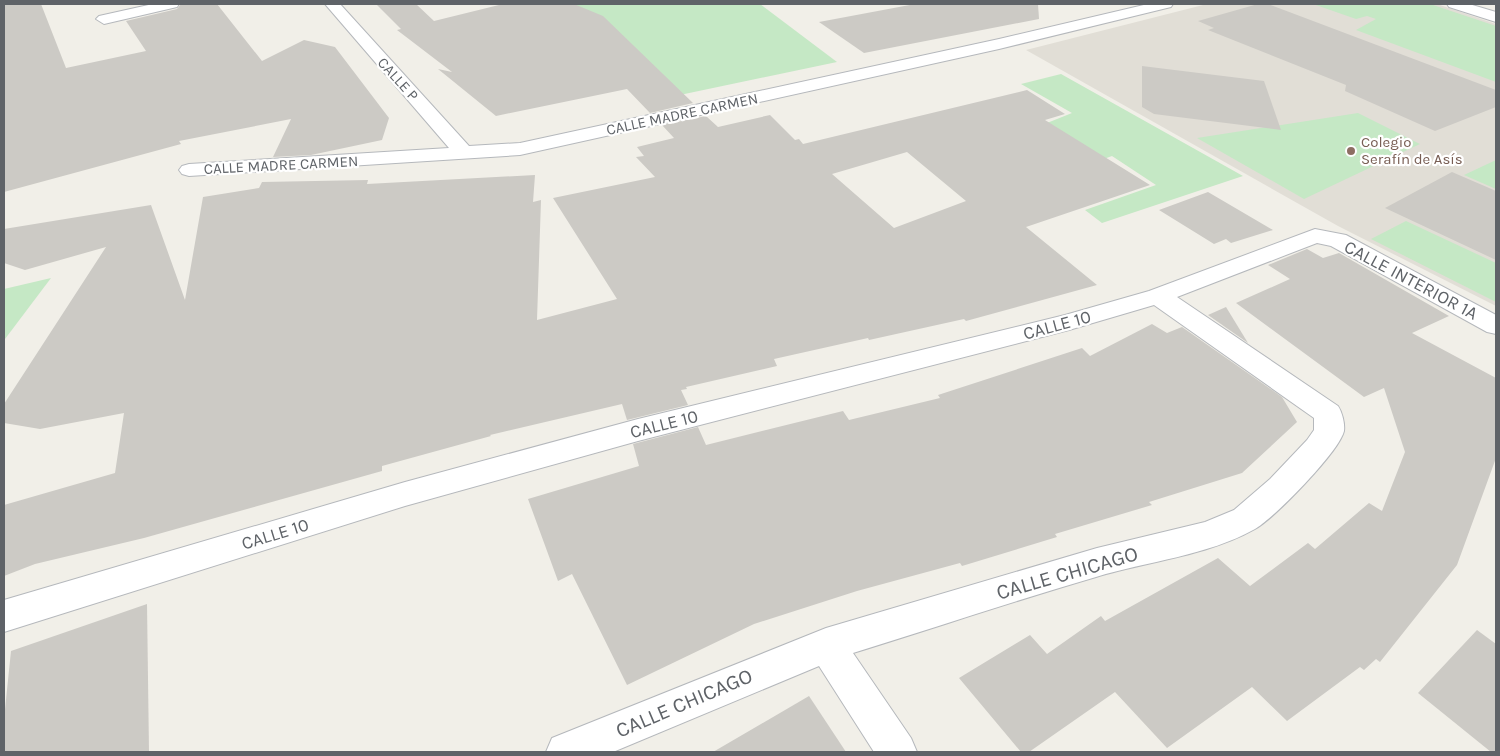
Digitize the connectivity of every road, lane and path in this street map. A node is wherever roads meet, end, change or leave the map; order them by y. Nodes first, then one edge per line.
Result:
1 (172, 4) edge
2 (332, 4) edge
3 (1166, 4) edge
4 (1454, 4) edge
5 (1496, 17) edge
6 (104, 20) dead end
7 (464, 154) junction
8 (189, 170) dead end
9 (1325, 237) joint
10 (1158, 296) junction
11 (1496, 326) edge
12 (4, 616) edge
13 (826, 645) junction
14 (566, 752) edge
15 (897, 752) edge

1 - 6 street
2 - 7 street, CALLE P
3 - 7 street, CALLE MADRE CARMEN
4 - 5 street
7 - 8 street, CALLE MADRE CARMEN
9 - 10 street, CALLE 10
9 - 11 street, CALLE INTERIOR 1A
10 - 12 street, CALLE 10
10 - 13 street, CALLE CHICAGO
13 - 14 street, CALLE CHICAGO
13 - 15 street

